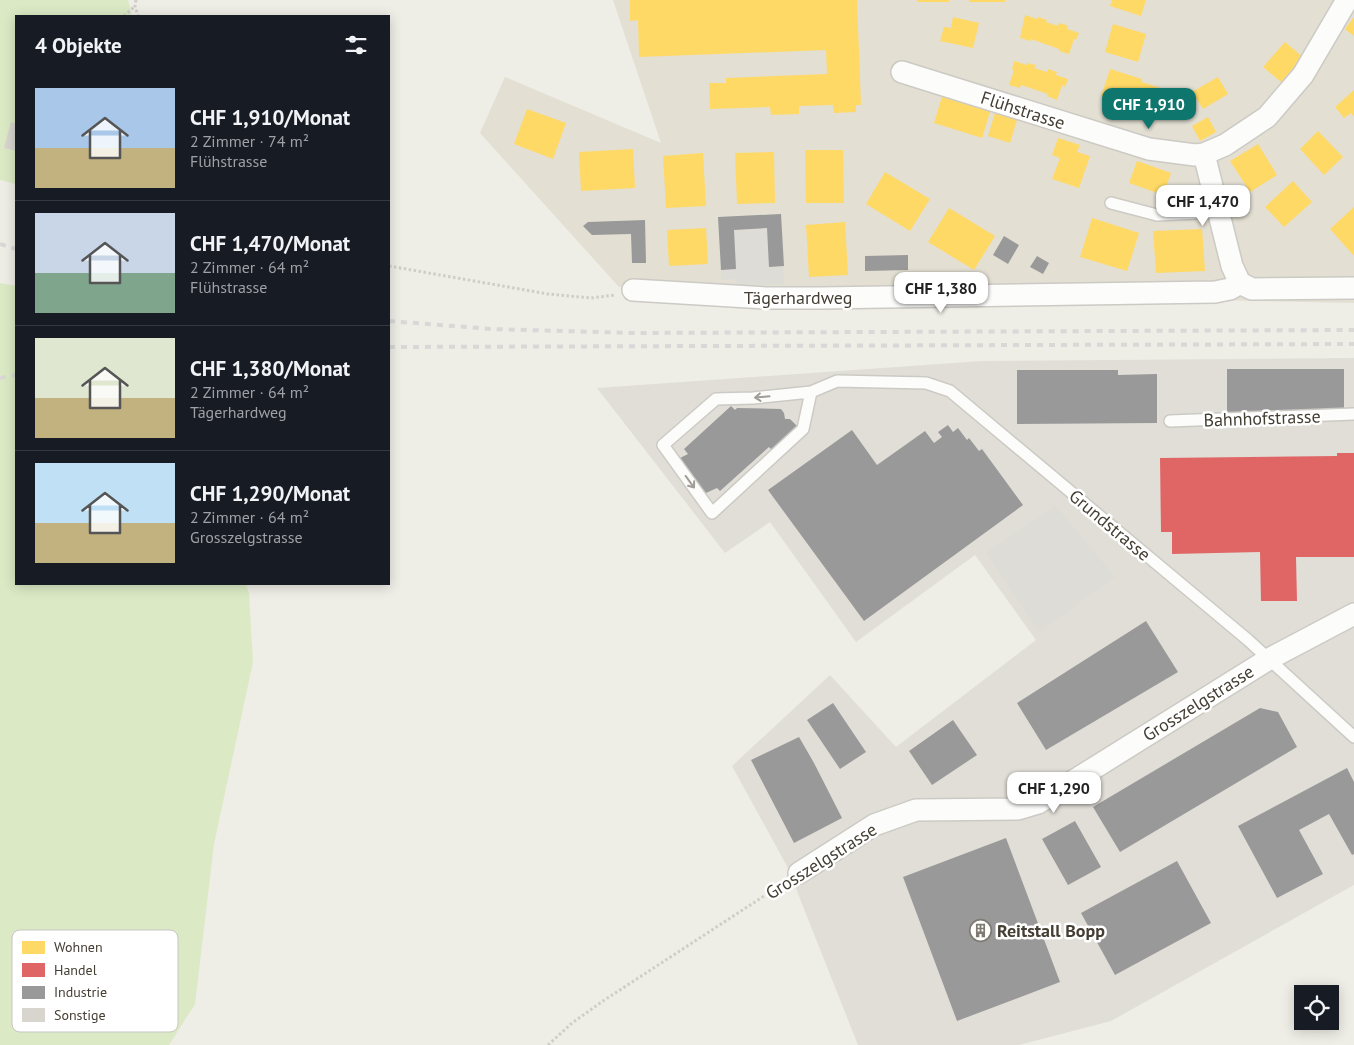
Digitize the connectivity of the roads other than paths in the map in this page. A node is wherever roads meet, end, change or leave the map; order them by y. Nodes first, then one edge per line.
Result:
1 (1347, 0) edge
2 (902, 72) dead end
3 (1204, 154) junction
4 (1112, 203) dead end
5 (1218, 212) junction
6 (1240, 283) junction
7 (1354, 288) edge
8 (632, 290) road end
9 (811, 392) junction
10 (1354, 414) edge
11 (1170, 421) dead end
12 (1354, 614) edge
13 (1269, 659) junction
14 (1354, 737) edge
15 (799, 873) road end

1 - 3 street, Flühstrasse
2 - 3 street, Flühstrasse
3 - 5 street
4 - 5 lane
5 - 6 street
6 - 7 street
6 - 8 street, Tägerhardweg
9 -> 9 lane
9 - 13 lane, Grundstrasse
10 - 11 lane, Bahnhofstrasse
12 - 13 street, Grosszelgstrasse
13 - 14 lane, Grundstrasse
13 - 15 street, Grosszelgstrasse

